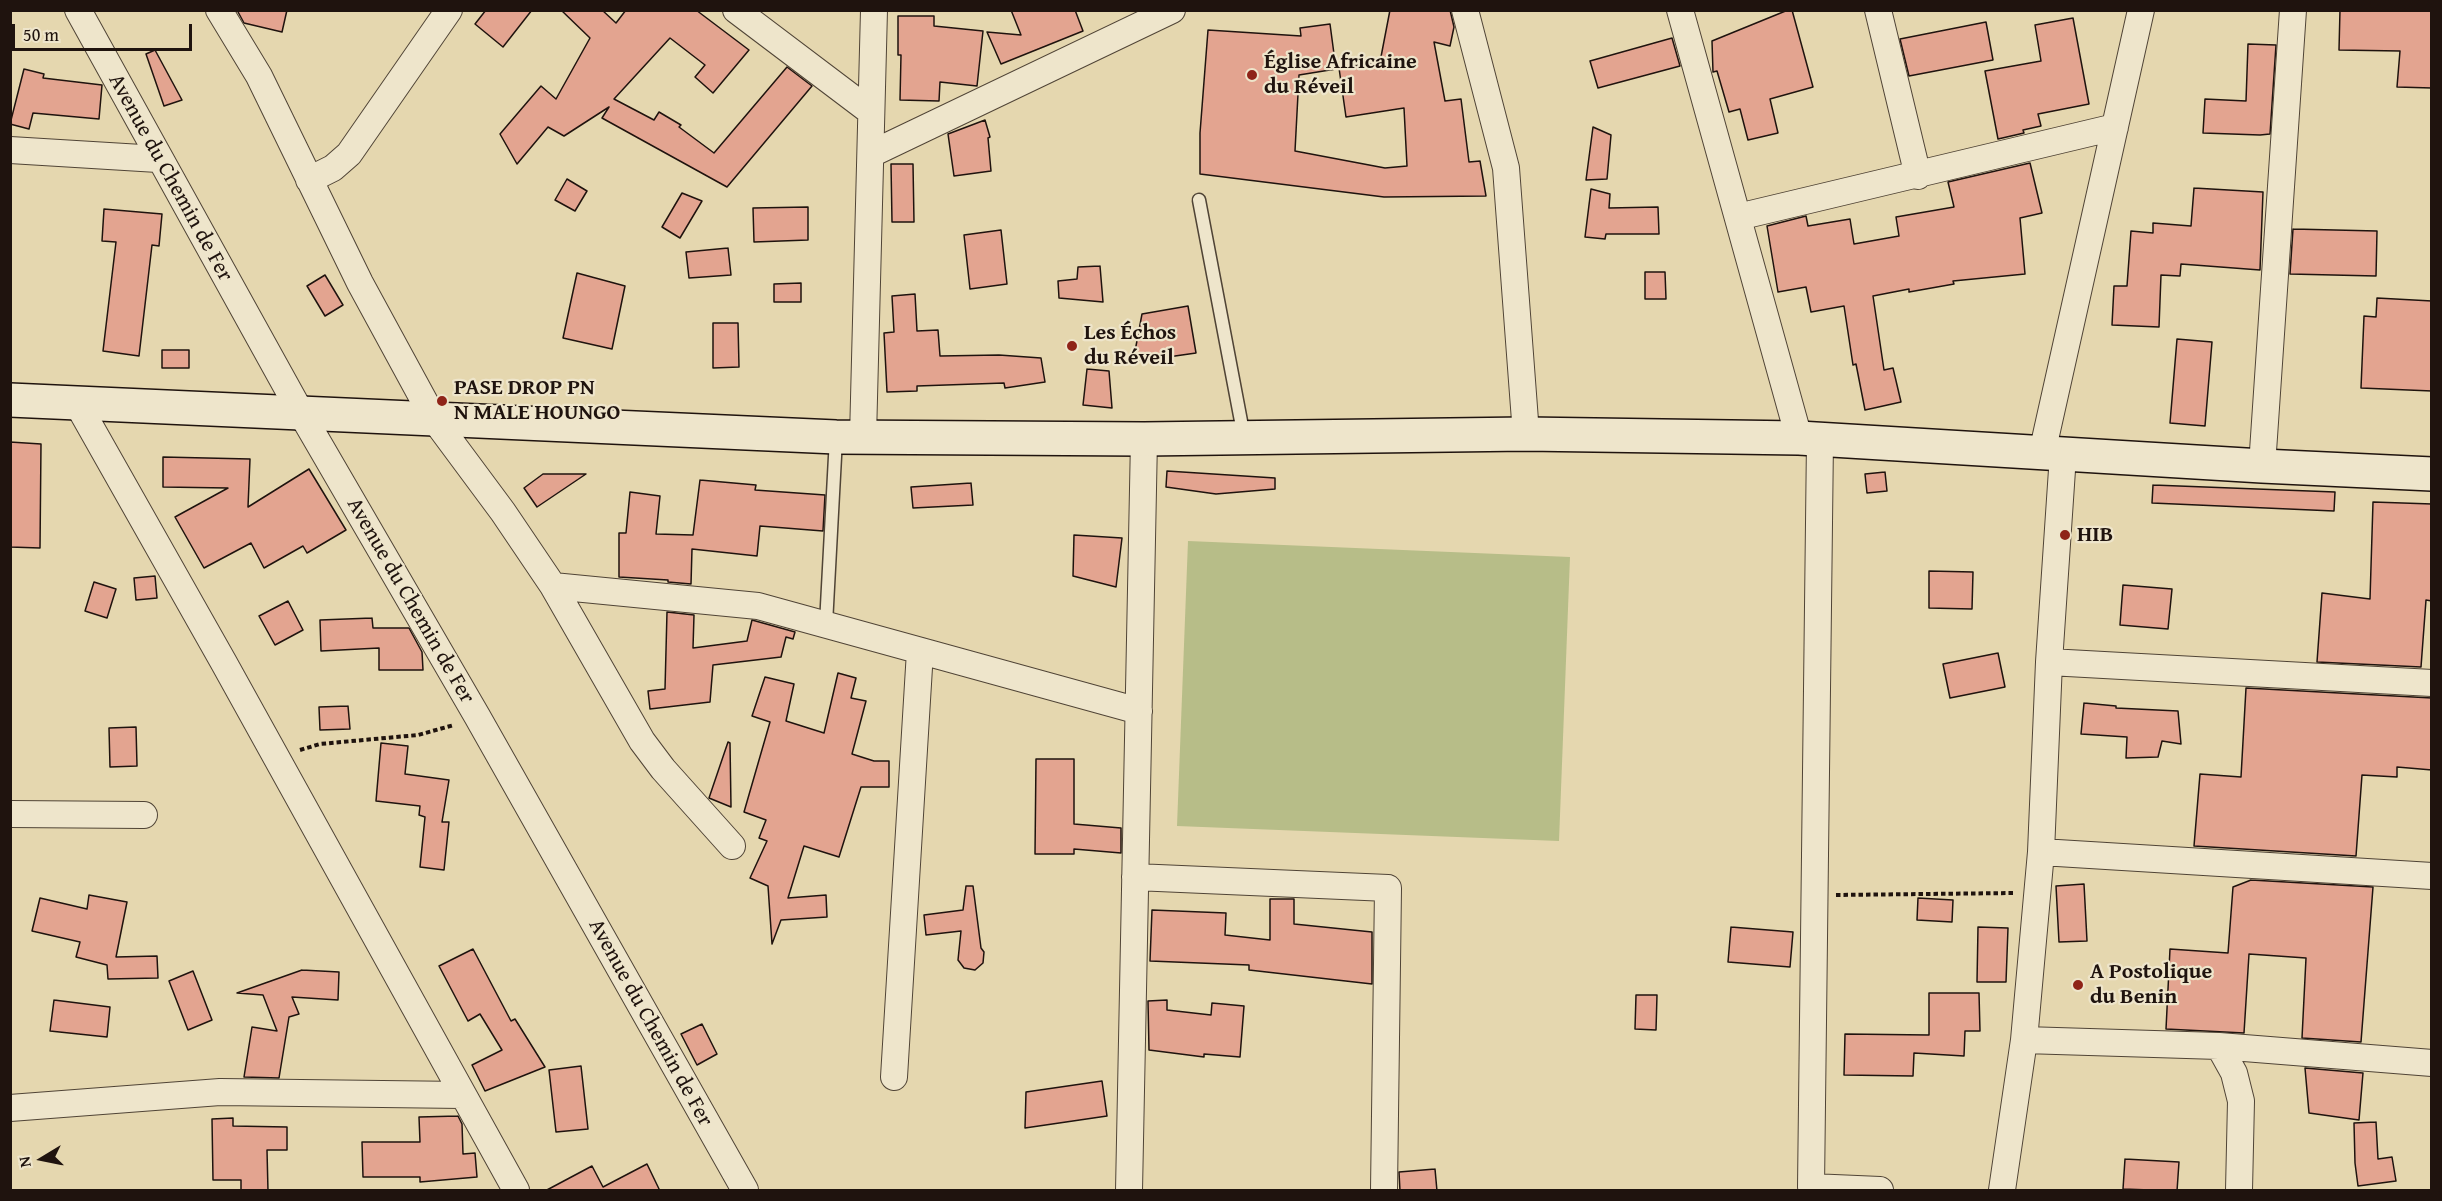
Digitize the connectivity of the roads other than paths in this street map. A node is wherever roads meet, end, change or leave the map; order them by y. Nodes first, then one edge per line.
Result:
1 (78, 10) edge
2 (219, 10) edge
3 (450, 10) edge
4 (736, 10) edge
5 (874, 10) edge
6 (1172, 10) edge
7 (1465, 10) edge
8 (1680, 10) edge
9 (1878, 10) edge
10 (2141, 10) edge
11 (2293, 10) edge
12 (871, 112) junction
13 (2115, 127) junction
14 (10, 150) edge
15 (871, 154) junction
16 (158, 159) junction
17 (1918, 176) junction
18 (309, 180) junction
19 (1198, 200) dead end
20 (1738, 217) junction
21 (10, 400) edge
22 (77, 403) junction
23 (301, 413) junction
24 (434, 419) junction
25 (1526, 434) junction
26 (850, 437) junction
27 (1244, 437) junction
28 (1144, 439) junction
29 (1810, 439) junction
30 (2053, 454) junction
31 (2262, 466) junction
32 (2432, 474) edge
33 (553, 586) junction
34 (826, 624) junction
35 (920, 651) junction
36 (2049, 662) junction
37 (2432, 683) edge
38 (1139, 711) junction
39 (10, 814) edge
40 (144, 815) dead end
41 (732, 846) dead end
42 (2041, 852) junction
43 (2432, 876) edge
44 (1135, 878) junction
45 (2024, 1040) junction
46 (2219, 1046) junction
47 (2432, 1063) edge
48 (894, 1077) dead end
49 (463, 1095) junction
50 (10, 1108) edge
51 (516, 1191) edge
52 (745, 1191) edge
53 (1129, 1191) edge
54 (1384, 1191) edge
55 (1880, 1191) edge
56 (2002, 1191) edge
57 (2239, 1191) edge

1 - 16 street, Avenue du Chemin de Fer
2 - 18 street
3 - 18 street
4 - 12 street
5 - 12 street
6 - 15 street
7 - 25 street
8 - 20 street
9 - 17 street
10 - 13 street
11 - 31 street
12 - 15 street
13 - 17 street
13 - 30 street
14 - 16 street
15 - 26 street
16 - 23 street, Avenue du Chemin de Fer
17 - 20 street
18 - 24 street
19 - 27 lane
20 - 29 street
21 - 22 street
22 - 23 street
22 - 49 street
23 - 24 street
23 - 52 street, Avenue du Chemin de Fer
24 - 26 street
24 - 33 street
25 - 27 street
25 - 29 street
26 - 28 street
26 - 34 lane
27 - 28 street
28 - 38 street
29 - 30 street
29 - 55 street
30 - 31 street
30 - 36 street
31 - 32 street
33 - 34 street
33 - 41 street
34 - 35 street
35 - 38 street
35 - 48 street
36 - 37 street
36 - 42 street
38 - 44 street
39 - 40 street
42 - 43 street
42 - 45 street
44 - 53 street
44 - 54 street
45 - 46 street
45 - 56 street
46 - 47 street
46 - 57 street
49 - 50 street
49 - 51 street

